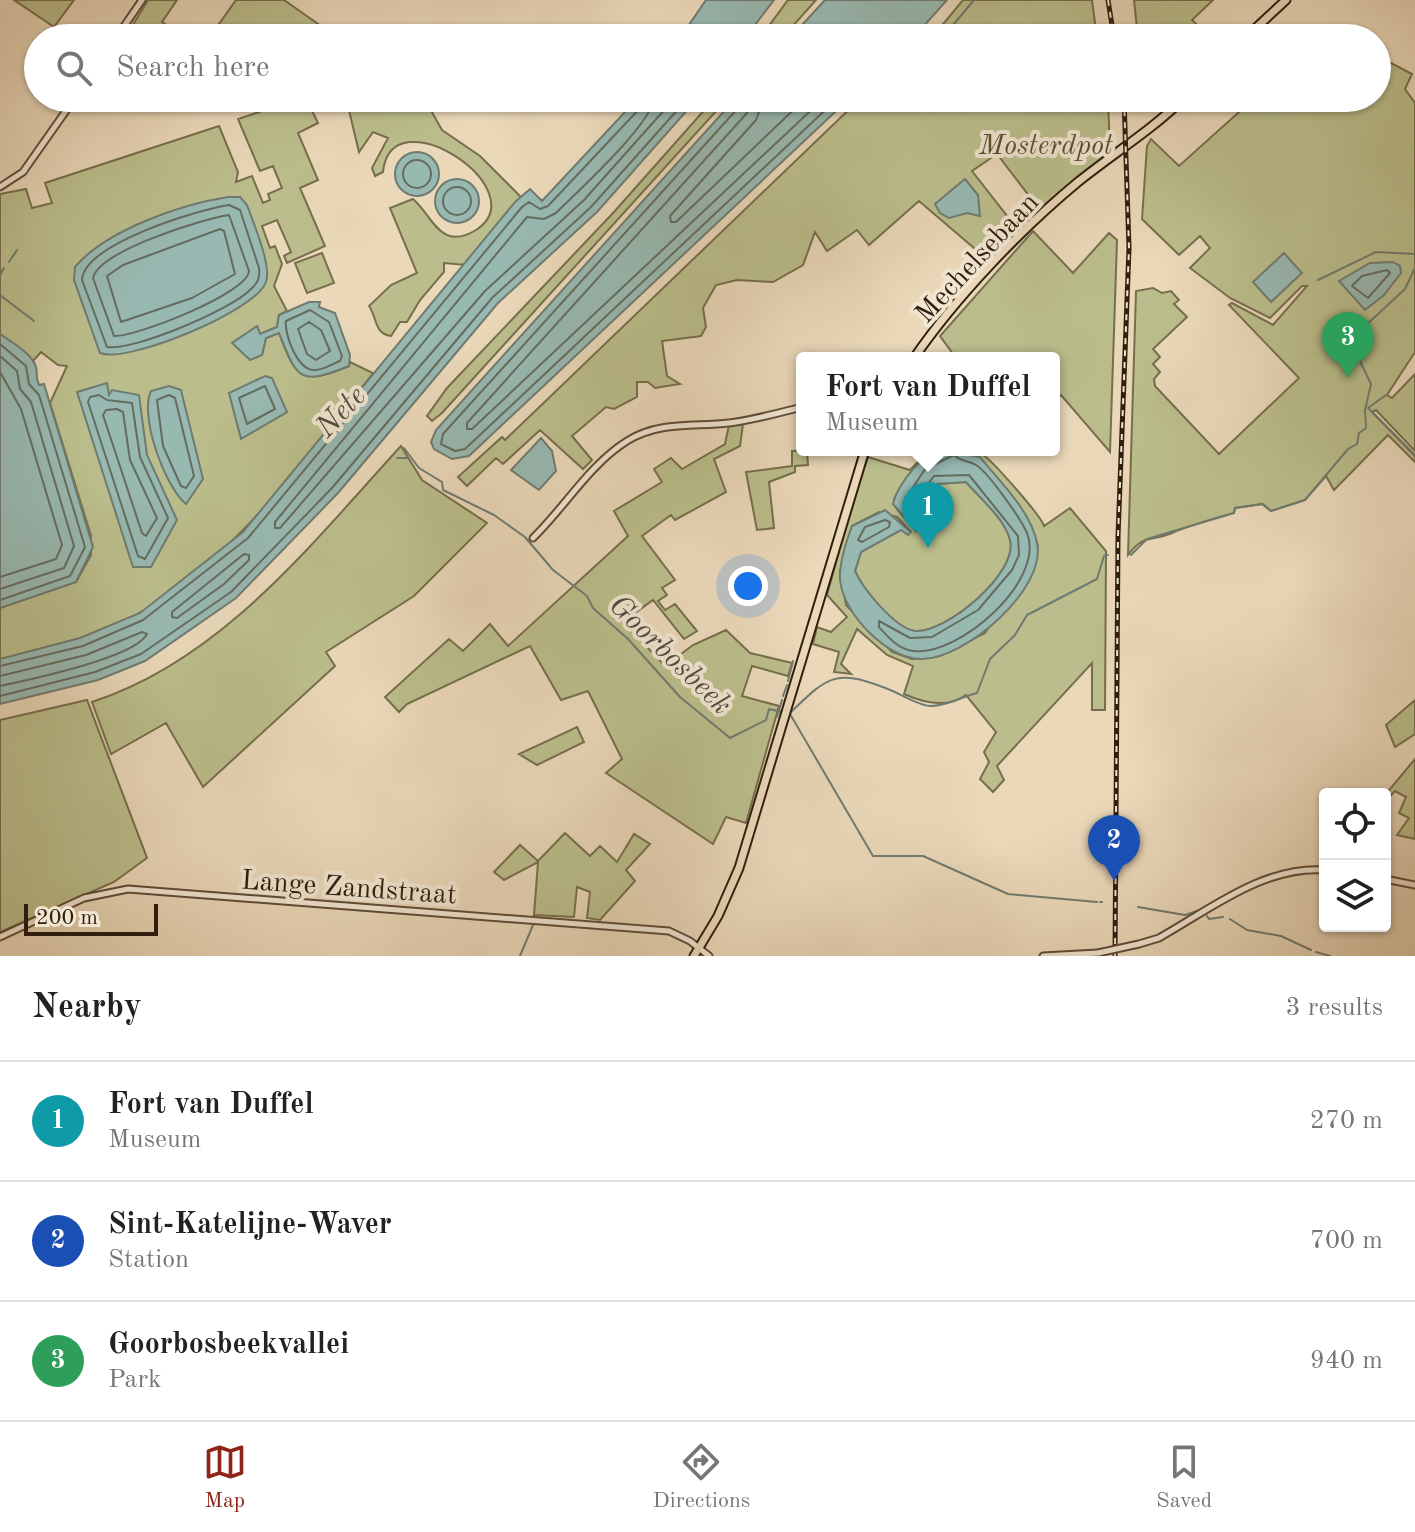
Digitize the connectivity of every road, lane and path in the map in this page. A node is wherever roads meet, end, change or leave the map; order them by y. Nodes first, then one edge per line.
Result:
1 (142, 0) edge
2 (1286, 0) edge
3 (126, 24) edge
4 (1260, 24) edge
5 (65, 112) edge
6 (1169, 112) edge
7 (0, 187) edge
8 (919, 352) edge
9 (796, 408) edge
10 (863, 456) edge
11 (533, 538) dead end
12 (1319, 870) edge
13 (1391, 880) edge
14 (1415, 885) edge
15 (0, 937) edge
16 (697, 952) edge
17 (709, 956) edge
18 (1043, 956) edge

1 - 3 street
2 - 4 main road
5 - 7 street
6 - 8 main road, Mechelsebaan
9 - 11 street
10 - 16 main road
12 - 18 street, bridge
13 - 14 street
15 - 16 street, Lange Zandstraat
16 - 17 street, Lange Zandstraat

